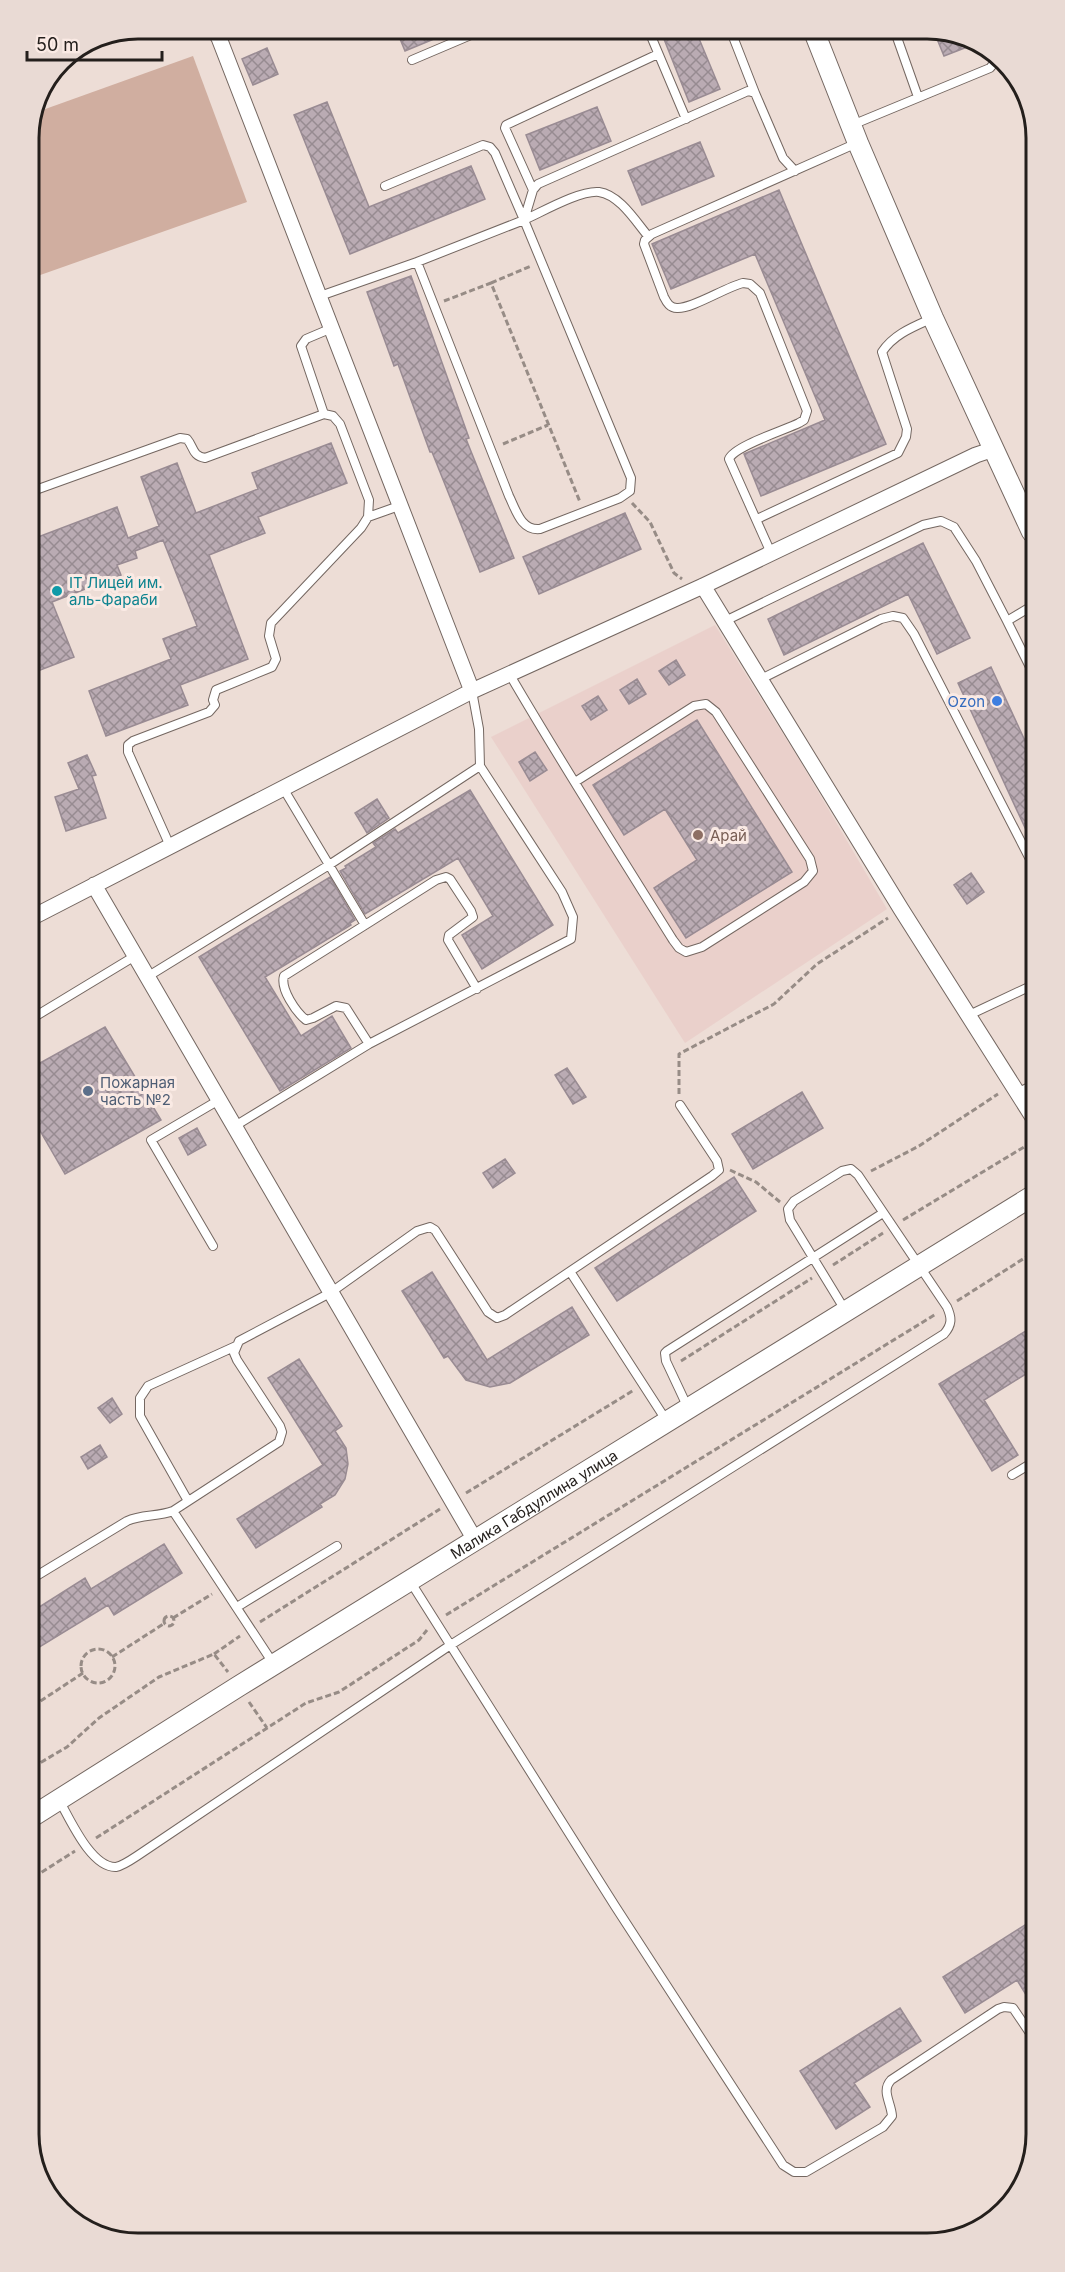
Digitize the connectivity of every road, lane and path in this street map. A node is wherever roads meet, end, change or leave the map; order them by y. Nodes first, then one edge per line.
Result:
1 (218, 39) edge
2 (461, 39) edge
3 (652, 39) edge
4 (734, 39) edge
5 (817, 39) edge
6 (898, 39) edge
7 (658, 54) junction
8 (412, 60) dead end
9 (993, 64) edge
10 (755, 93) junction
11 (918, 97) junction
12 (686, 119) junction
13 (854, 134) junction
14 (795, 171) junction
15 (385, 186) dead end
16 (533, 190) junction
17 (524, 220) junction
18 (648, 236) junction
19 (417, 262) junction
20 (541, 262) junction
21 (491, 283) junction
22 (320, 296) junction
23 (435, 305) junction
24 (933, 318) junction
25 (332, 328) junction
26 (324, 414) junction
27 (548, 425) junction
28 (491, 449) junction
29 (994, 449) junction
30 (39, 489) edge
31 (626, 494) junction
32 (399, 506) junction
33 (584, 512) junction
34 (1026, 515) edge
35 (368, 517) junction
36 (757, 519) junction
37 (771, 553) junction
38 (698, 588) junction
39 (1026, 610) edge
40 (725, 621) junction
41 (1007, 621) junction
42 (1026, 659) edge
43 (510, 675) junction
44 (761, 679) junction
45 (472, 691) junction
46 (480, 766) junction
47 (575, 782) junction
48 (283, 788) junction
49 (170, 846) junction
50 (1026, 851) edge
51 (329, 866) junction
52 (94, 885) junction
53 (902, 909) junction
54 (39, 914) edge
55 (364, 925) junction
56 (135, 956) junction
57 (147, 977) junction
58 (1026, 988) edge
59 (477, 989) junction
60 (39, 1013) edge
61 (969, 1015) junction
62 (369, 1044) junction
63 (1026, 1087) edge
64 (1015, 1089) junction
65 (219, 1100) junction
66 (680, 1105) joint
67 (1026, 1106) edge
68 (235, 1126) junction
69 (1026, 1146) edge
70 (718, 1165) junction
71 (858, 1175) junction
72 (1026, 1200) edge
73 (788, 1209) junction
74 (883, 1213) junction
75 (892, 1227) junction
76 (213, 1246) dead end
77 (1026, 1257) edge
78 (813, 1258) junction
79 (918, 1266) junction
80 (822, 1272) junction
81 (570, 1273) junction
82 (330, 1293) junction
83 (947, 1307) junction
84 (846, 1311) junction
85 (236, 1346) junction
86 (669, 1369) junction
87 (644, 1385) junction
88 (688, 1408) junction
89 (667, 1421) junction
90 (1026, 1466) edge
91 (1012, 1474) dead end
92 (188, 1501) junction
93 (452, 1501) junction
94 (173, 1511) junction
95 (475, 1540) junction
96 (337, 1546) dead end
97 (39, 1574) edge
98 (410, 1581) junction
99 (223, 1587) junction
100 (237, 1608) junction
101 (173, 1618) junction
102 (435, 1621) junction
103 (165, 1623) junction
104 (250, 1629) junction
105 (449, 1646) junction
106 (214, 1654) junction
107 (112, 1657) junction
108 (274, 1665) junction
109 (83, 1673) junction
110 (239, 1686) junction
111 (39, 1702) edge
112 (267, 1728) junction
113 (39, 1763) edge
114 (59, 1800) junction
115 (39, 1812) edge
116 (84, 1845) junction
117 (39, 1874) edge
118 (1026, 2027) edge

1 - 22 street
2 - 8 lane
3 - 7 lane
4 - 10 lane
5 - 13 street
6 - 11 lane
7 - 12 lane
7 - 16 lane
9 - 11 lane
10 - 12 lane
10 - 14 lane
11 - 13 lane
12 - 16 lane
13 - 14 lane
13 - 24 street
14 - 18 lane
15 - 17 lane
16 - 17 lane
17 - 18 lane
17 - 19 lane
17 - 20 lane
18 - 36 lane
19 - 22 lane
19 - 23 lane
20 - 21 path
20 - 31 lane
21 - 23 path
21 - 27 path
22 - 25 street
23 - 28 lane
24 - 29 street
24 - 36 lane
25 - 26 lane
25 - 32 street
26 - 30 lane
26 - 35 lane
27 - 28 path
27 - 33 path
28 - 33 lane
29 - 34 street
29 - 37 street
31 - 33 lane
31 - 38 path
32 - 35 lane
32 - 45 street
35 - 49 lane
36 - 37 lane
37 - 38 street
38 - 40 street
38 - 43 street
39 - 41 lane
40 - 41 lane
40 - 44 street
41 - 42 lane
43 - 45 street
43 - 47 lane
44 - 50 lane
44 - 53 street
45 - 46 lane
45 - 48 street
46 - 51 lane
46 - 59 lane
47 - 47 lane
48 - 49 street
48 - 51 lane
49 - 52 street
51 - 55 lane
51 - 57 lane
52 - 54 street
52 - 56 street
53 - 61 street
53 - 66 path
55 - 59 lane
55 - 62 lane
56 - 57 street
56 - 60 lane
57 - 65 street
58 - 61 lane
59 - 62 lane
61 - 64 street
62 - 68 lane
63 - 64 lane
64 - 67 street
64 - 71 path
65 - 68 street
65 - 76 lane
66 - 70 lane
68 - 82 street
69 - 75 path
70 - 73 path
70 - 81 lane
71 - 73 lane
71 - 74 lane
72 - 79 street, Малика Габдуллина улица
73 - 78 lane
74 - 75 lane
74 - 78 lane
75 - 79 lane
75 - 80 path
77 - 83 path
78 - 80 lane
78 - 86 lane
79 - 83 lane
79 - 84 street, Малика Габдуллина улица
80 - 84 lane
80 - 86 path
81 - 82 lane
81 - 87 lane
82 - 85 lane
82 - 93 street
83 - 102 path
83 - 105 lane
84 - 88 street, Малика Габдуллина улица
85 - 92 lane
85 - 92 lane
86 - 88 lane
87 - 89 lane
87 - 93 path
88 - 89 street, Малика Габдуллина улица
89 - 95 street, Малика Габдуллина улица
90 - 91 lane
92 - 94 lane
93 - 95 street
93 - 104 path
94 - 97 lane
94 - 99 lane
95 - 98 street, Малика Габдуллина улица
96 - 100 lane
98 - 102 lane
98 - 108 street, Малика Габдуллина улица
99 - 100 lane
99 - 101 path
100 - 104 lane
101 - 103 path
101 - 103 path
102 - 105 lane
102 - 112 path
103 - 107 path
104 - 106 path
104 - 108 lane
105 - 116 lane
105 - 118 lane
106 - 110 path
106 - 113 path
107 - 109 path
107 - 109 path
108 - 110 street, Малика Габдуллина улица
109 - 111 path
110 - 112 path
110 - 114 street, Малика Габдуллина улица
112 - 116 path
114 - 115 street, Малика Габдуллина улица
114 - 116 lane
116 - 117 path

